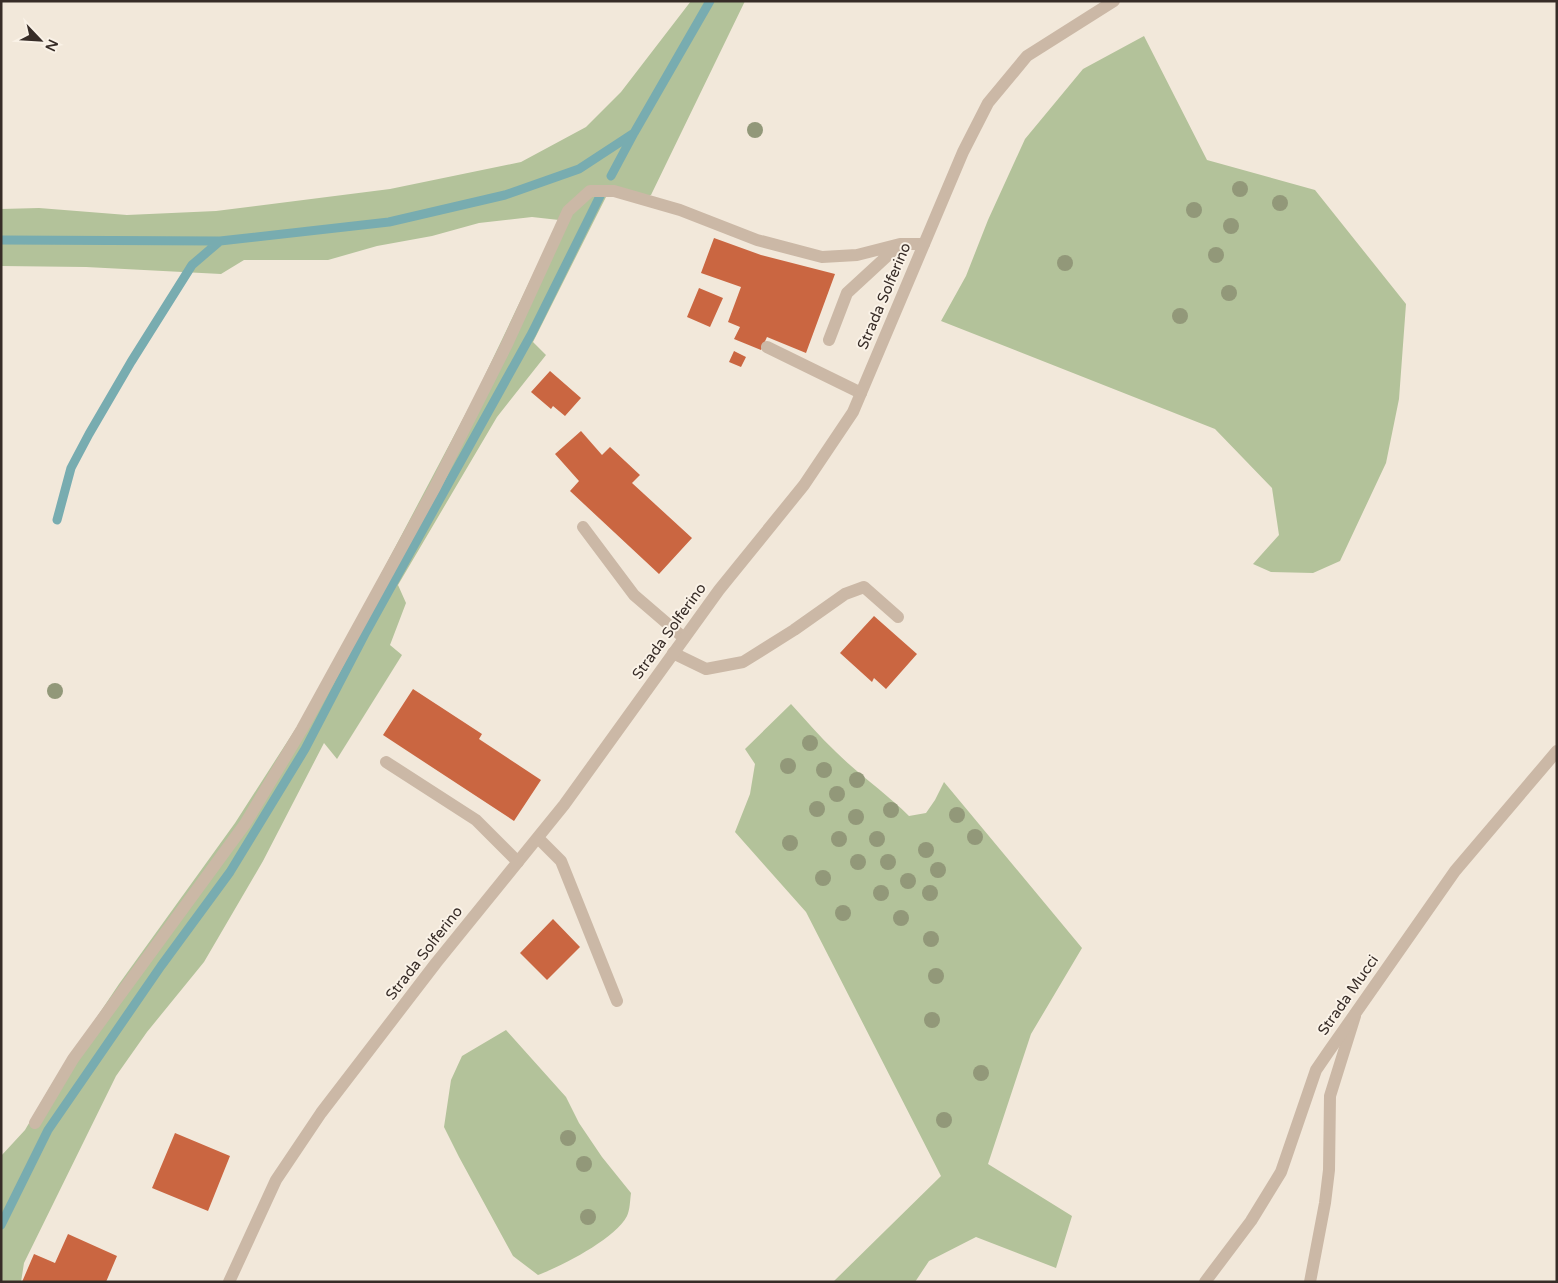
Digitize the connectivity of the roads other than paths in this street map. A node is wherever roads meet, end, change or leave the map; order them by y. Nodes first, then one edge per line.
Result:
1 (1114, 1) edge
2 (900, 244) junction
3 (924, 244) junction
4 (829, 340) dead end
5 (767, 347) dead end
6 (861, 393) junction
7 (583, 527) dead end
8 (898, 617) dead end
9 (684, 638) junction
10 (673, 653) junction
11 (1557, 751) edge
12 (386, 762) dead end
13 (538, 838) junction
14 (518, 862) junction
15 (617, 1001) dead end
16 (1356, 1013) junction
17 (35, 1123) dead end
18 (229, 1282) edge
19 (1205, 1282) edge
20 (1310, 1282) edge

1 - 3 street, Strada Solferino
2 - 3 street
2 - 4 street
2 - 17 street
3 - 6 street, Strada Solferino
5 - 6 street
6 - 9 street, Strada Solferino
7 - 9 street
8 - 10 street
9 - 10 street, Strada Solferino
10 - 13 street, Strada Solferino
11 - 16 street, Strada Mucci
12 - 14 street
13 - 14 street, Strada Solferino
13 - 15 street
14 - 18 street, Strada Solferino
16 - 19 street, Strada Mucci
16 - 20 street

